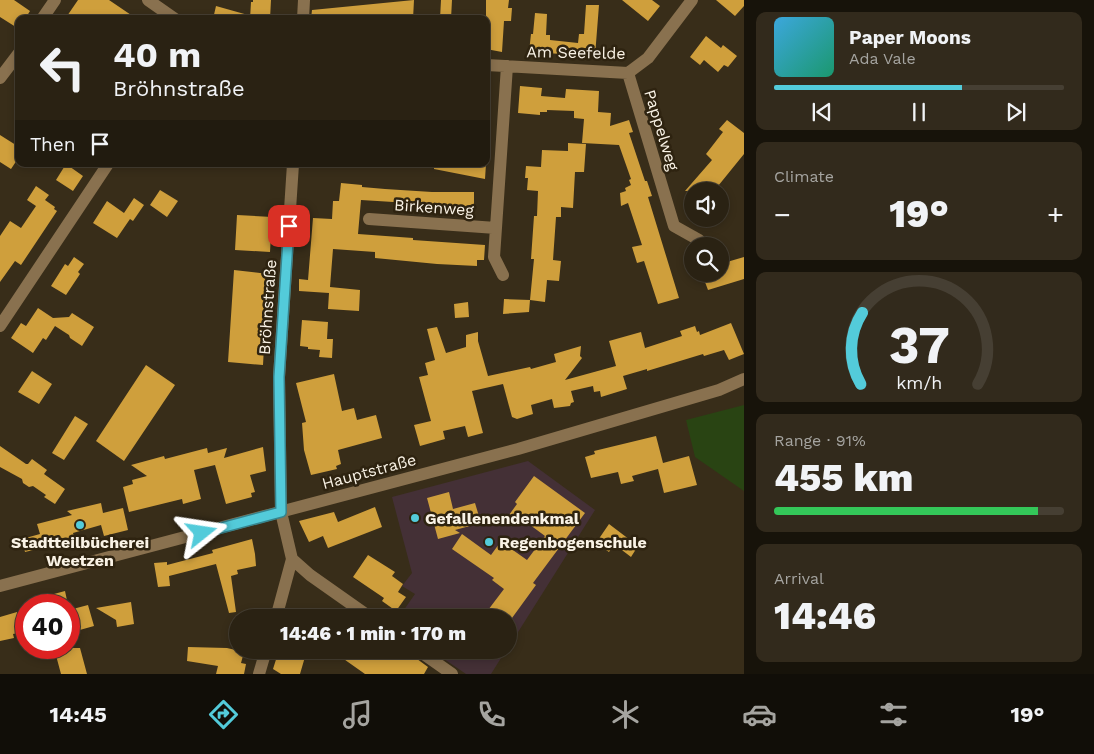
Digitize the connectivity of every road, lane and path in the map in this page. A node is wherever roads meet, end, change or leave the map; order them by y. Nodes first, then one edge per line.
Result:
1 (54, 0) edge
2 (148, 0) edge
3 (304, 0) edge
4 (692, 0) edge
5 (45, 15) edge
6 (169, 15) edge
7 (303, 15) edge
8 (15, 59) edge
9 (490, 65) edge
10 (507, 66) junction
11 (628, 73) junction
12 (0, 78) edge
13 (106, 167) edge
14 (293, 167) edge
15 (369, 219) dead end
16 (496, 228) junction
17 (694, 237) edge
18 (503, 275) dead end
19 (0, 326) edge
20 (744, 379) edge
21 (281, 512) junction
22 (292, 559) junction
23 (0, 586) edge
24 (278, 609) edge
25 (358, 609) edge
26 (263, 659) edge
27 (431, 659) edge
28 (259, 674) edge
29 (452, 674) edge

1 - 5 street
2 - 6 street
3 - 7 street
4 - 11 street, Am Seefelde
8 - 12 street
9 - 10 street, Am Seefelde
10 - 11 street, Am Seefelde
10 - 16 street
11 - 17 street, Pappelweg
13 - 19 street
14 - 21 street, Bröhnstraße
15 - 16 street, Birkenweg
16 - 18 street
20 - 21 street, Hauptstraße
21 - 22 street, Bröhnstraße
21 - 23 street, Hauptstraße
22 - 24 street
22 - 25 street
26 - 28 street
27 - 29 street

